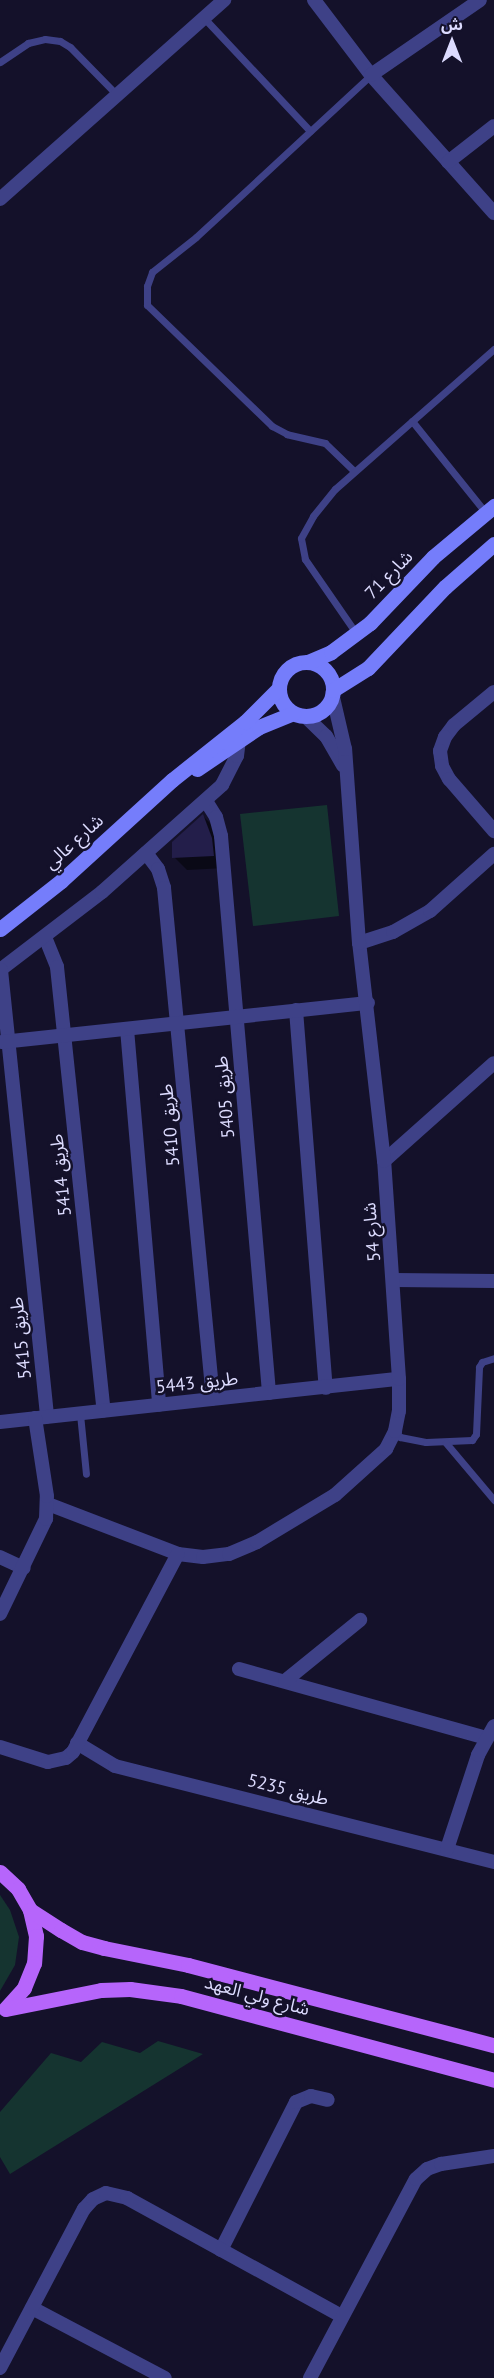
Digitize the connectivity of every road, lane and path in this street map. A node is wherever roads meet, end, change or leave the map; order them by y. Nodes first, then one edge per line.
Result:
1 (224, 0) edge
2 (332, 0) edge
3 (480, 0) edge
4 (317, 4) edge
5 (204, 18) junction
6 (0, 62) edge
7 (371, 75) junction
8 (117, 95) junction
9 (494, 126) edge
10 (310, 131) junction
11 (448, 162) junction
12 (0, 199) edge
13 (494, 213) edge
14 (494, 349) edge
15 (412, 421) junction
16 (354, 471) junction
17 (490, 510) edge
18 (494, 544) edge
19 (356, 633) junction
20 (308, 662) junction
21 (278, 690) junction
22 (333, 692) junction
23 (494, 692) edge
24 (299, 714) junction
25 (239, 740) junction
26 (345, 771) junction
27 (172, 780) junction
28 (206, 801) junction
29 (494, 831) edge
30 (146, 853) junction
31 (494, 854) edge
32 (0, 929) edge
33 (45, 937) junction
34 (359, 943) junction
35 (1, 970) edge
36 (368, 1003) junction
37 (296, 1010) junction
38 (236, 1017) junction
39 (179, 1023) junction
40 (127, 1029) junction
41 (64, 1035) junction
42 (4, 1042) edge
43 (494, 1063) edge
44 (384, 1161) junction
45 (394, 1280) junction
46 (494, 1281) edge
47 (494, 1358) edge
48 (399, 1380) junction
49 (326, 1388) junction
50 (269, 1394) junction
51 (213, 1399) junction
52 (159, 1405) junction
53 (104, 1411) junction
54 (80, 1414) junction
55 (41, 1418) junction
56 (0, 1422) edge
57 (395, 1431) junction
58 (446, 1443) junction
59 (86, 1474) dead end
60 (494, 1500) edge
61 (48, 1504) junction
62 (178, 1554) junction
63 (0, 1557) edge
64 (24, 1568) junction
65 (0, 1614) edge
66 (360, 1620) dead end
67 (239, 1669) dead end
68 (285, 1681) junction
69 (490, 1732) edge
70 (77, 1743) junction
71 (0, 1747) edge
72 (447, 1849) junction
73 (494, 1862) edge
74 (0, 1872) edge
75 (30, 1910) junction
76 (3, 2011) edge
77 (494, 2045) edge
78 (494, 2080) edge
79 (328, 2100) dead end
80 (494, 2156) edge
81 (221, 2250) junction
82 (32, 2308) junction
83 (342, 2316) junction
84 (0, 2368) edge
85 (165, 2378) edge
86 (309, 2378) edge

1 - 5 street
2 - 4 street
3 - 7 street
4 - 7 street
5 - 8 street
5 - 10 lane
6 - 8 lane
7 - 10 lane
7 - 11 street
8 - 12 street
9 - 11 street
10 - 16 lane
11 - 13 street
14 - 15 lane
15 - 16 lane
15 - 17 lane
16 - 19 lane
17 - 19 street, شارع 71
18 - 22 street
19 - 20 street, شارع 71
20 - 21 street
20 - 22 street
21 - 24 street
21 - 27 street, شارع عالي
22 - 24 street
22 - 26 street, شارع 54
23 - 29 street
24 - 25 street, شارع عالي
24 - 26 street, شارع 54
25 - 27 street, شارع عالي
25 - 28 street
26 - 34 street, شارع 54
27 - 32 street, شارع عالي
28 - 30 street
28 - 38 street, طريق 5405
30 - 33 street
30 - 39 street, طريق 5410
31 - 34 street
33 - 35 street
33 - 41 street, طريق 5414
34 - 36 street, شارع 54
35 - 42 street, طريق 5415
36 - 37 street
36 - 44 street, شارع 54
37 - 38 street
37 - 49 street
38 - 39 street
38 - 50 street, طريق 5405
39 - 40 street
39 - 51 street, طريق 5410
40 - 41 street
40 - 52 street
41 - 42 street
41 - 53 street, طريق 5414
42 - 55 street, طريق 5415
43 - 44 street
44 - 45 street, شارع 54
45 - 46 street
45 - 48 street, شارع 54
47 - 58 lane
48 - 49 street, طريق 5443
48 - 57 street, شارع 54
49 - 50 street, طريق 5443
50 - 51 street, طريق 5443
51 - 52 street, طريق 5443
52 - 53 street, طريق 5443
53 - 54 street, طريق 5443
54 - 55 street, طريق 5443
54 - 59 lane
55 - 56 street, طريق 5443
55 - 61 street, طريق 5415
57 - 58 lane
57 - 62 street, شارع 54
58 - 60 lane
61 - 62 street
61 - 64 street, طريق 5415
62 - 70 street
63 - 64 street
64 - 65 street, طريق 5415
66 - 68 street
67 - 68 street
68 - 69 street
69 - 72 street
70 - 71 street
70 - 72 street, طريق 5235
72 - 73 street, طريق 5235
74 - 75 main road
75 - 76 main road
75 - 77 main road, شارع ولي العهد
76 - 78 main road, شارع ولي العهد
79 - 81 street
80 - 83 street
81 - 82 street
81 - 83 street
82 - 84 street
82 - 85 street
83 - 86 street

